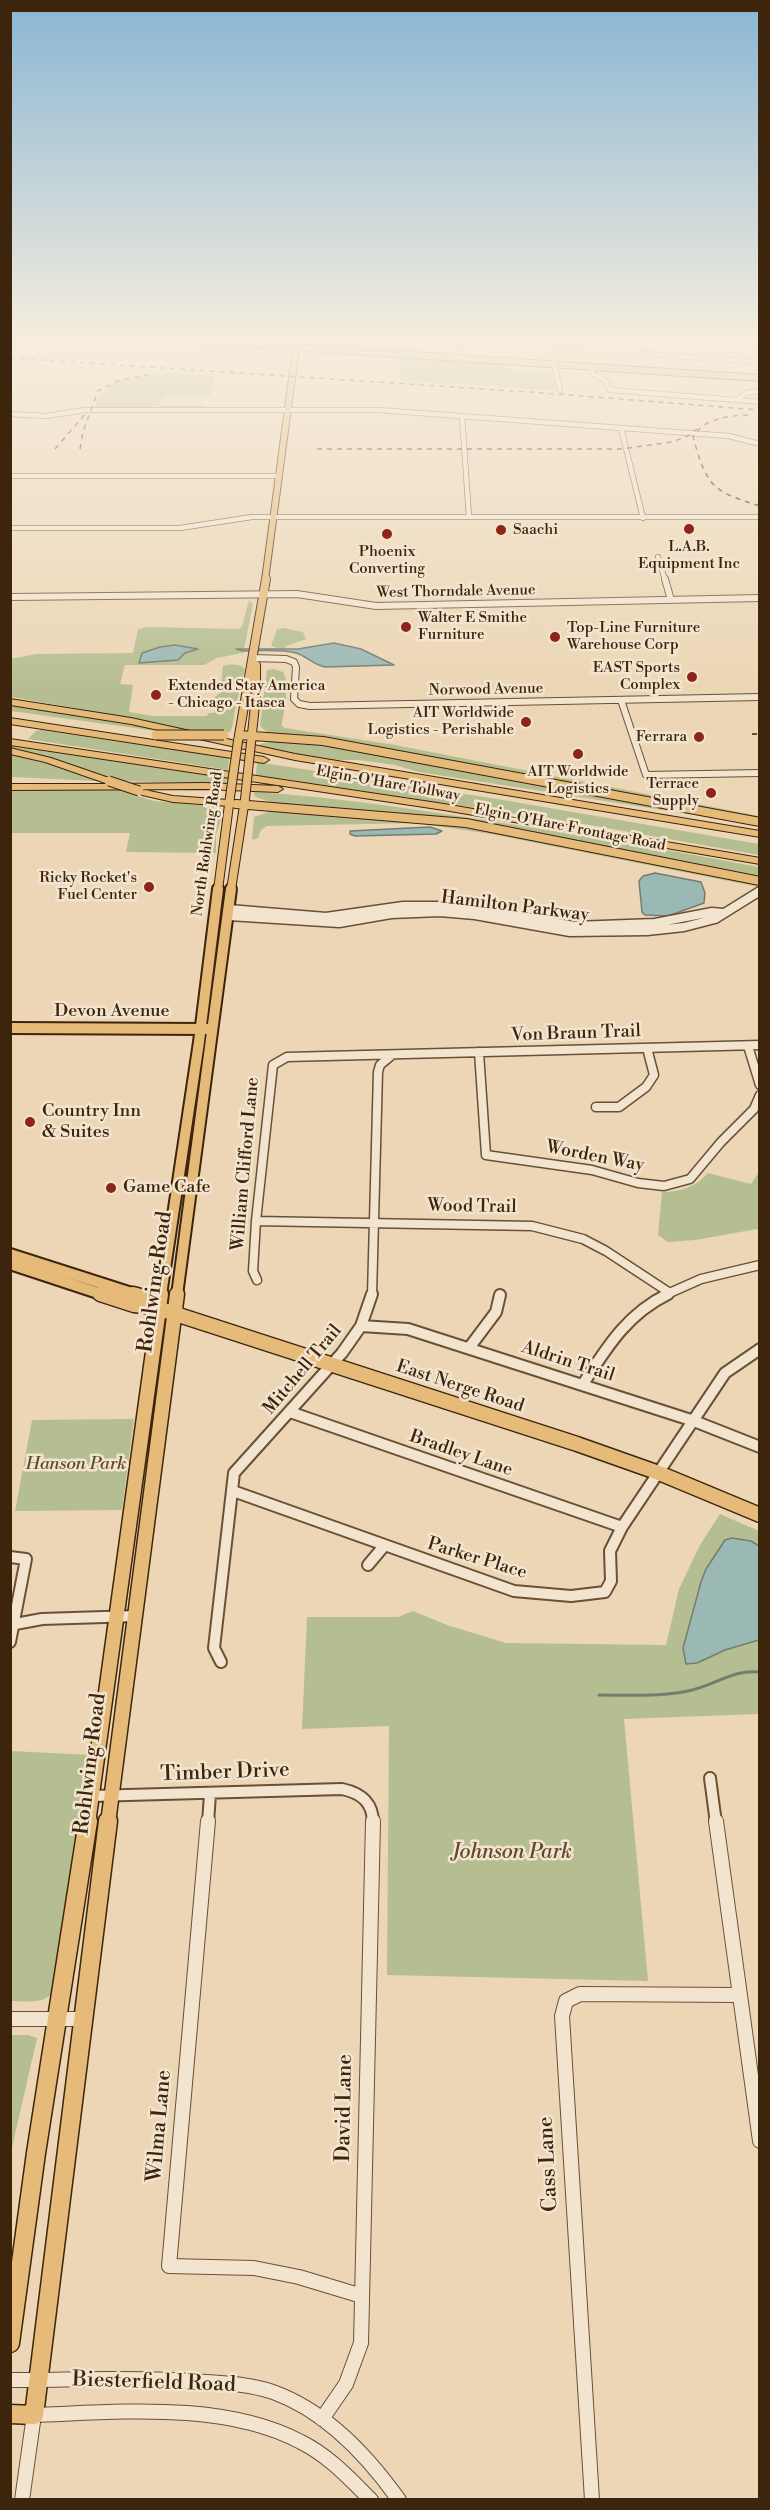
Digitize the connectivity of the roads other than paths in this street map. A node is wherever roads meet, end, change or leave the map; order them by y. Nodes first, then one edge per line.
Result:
1 (281, 458) edge
2 (465, 458) edge
3 (628, 458) edge
4 (10, 476) edge
5 (278, 477) junction
6 (272, 517) junction
7 (469, 517) junction
8 (759, 517) edge
9 (643, 518) junction
10 (10, 528) edge
11 (658, 557) dead end
12 (264, 594) junction
13 (10, 597) edge
14 (759, 598) edge
15 (671, 600) junction
16 (254, 652) junction
17 (759, 698) edge
18 (621, 700) junction
19 (10, 701) edge
20 (10, 714) edge
21 (10, 721) edge
22 (239, 738) junction
23 (252, 739) junction
24 (10, 741) edge
25 (10, 750) edge
26 (759, 773) edge
27 (434, 779) junction
28 (10, 780) edge
29 (194, 786) junction
30 (10, 787) edge
31 (230, 800) junction
32 (245, 802) junction
33 (466, 812) junction
34 (759, 822) edge
35 (759, 828) edge
36 (759, 834) edge
37 (759, 841) edge
38 (759, 861) edge
39 (759, 881) edge
40 (759, 891) edge
41 (223, 913) junction
42 (10, 1028) edge
43 (200, 1032) junction
44 (214, 1032) junction
45 (10, 1035) edge
46 (759, 1045) edge
47 (748, 1046) junction
48 (647, 1047) junction
49 (478, 1052) junction
50 (392, 1054) junction
51 (759, 1085) edge
52 (759, 1095) edge
53 (596, 1107) dead end
54 (256, 1221) junction
55 (374, 1222) junction
56 (10, 1254) edge
57 (10, 1264) edge
58 (759, 1265) edge
59 (257, 1280) dead end
60 (670, 1293) junction
61 (500, 1295) dead end
62 (146, 1304) junction
63 (160, 1309) junction
64 (175, 1313) junction
65 (362, 1326) junction
66 (469, 1348) junction
67 (759, 1349) edge
68 (332, 1364) junction
69 (583, 1384) junction
70 (290, 1412) junction
71 (694, 1421) junction
72 (759, 1447) edge
73 (659, 1473) junction
74 (233, 1491) junction
75 (759, 1515) edge
76 (622, 1527) junction
77 (384, 1546) junction
78 (10, 1557) edge
79 (368, 1565) dead end
80 (115, 1616) junction
81 (135, 1616) junction
82 (12, 1624) edge
83 (10, 1642) edge
84 (220, 1662) dead end
85 (710, 1778) dead end
86 (358, 1792) joint
87 (210, 1794) junction
88 (111, 1795) junction
89 (92, 1796) junction
90 (739, 1995) junction
91 (57, 2017) junction
92 (10, 2019) edge
93 (83, 2019) junction
94 (759, 2141) edge
95 (362, 2296) junction
96 (10, 2343) edge
97 (10, 2380) edge
98 (39, 2380) junction
99 (10, 2414) edge
100 (34, 2415) junction
101 (322, 2419) junction
102 (22, 2499) edge
103 (371, 2499) edge
104 (399, 2499) edge
105 (592, 2499) edge

1 - 5 main road, North Rohlwing Road
2 - 7 street
3 - 9 street
4 - 5 street
5 - 6 main road, North Rohlwing Road
6 - 7 street
6 - 10 street
6 - 12 main road, North Rohlwing Road
7 - 9 street
8 - 9 street
11 - 15 street
12 - 13 street, West Thorndale Avenue
12 - 15 street, West Thorndale Avenue
12 - 16 main road, North Rohlwing Road
14 - 15 street, West Thorndale Avenue
16 - 18 street, Norwood Avenue
16 - 22 main road, North Rohlwing Road
16 - 23 main road, North Rohlwing Road
17 - 18 street, Norwood Avenue
18 - 26 street
19 - 27 highway
20 - 22 highway, bridge
21 - 37 highway, Elgin-O'Hare Tollway
22 - 23 main road
22 - 31 main road, North Rohlwing Road, bridge
23 - 32 main road, North Rohlwing Road, bridge
23 - 34 main road
24 - 33 highway, Elgin-O'Hare Tollway
25 - 31 highway, bridge
27 - 35 highway
27 - 36 highway
28 - 29 highway
29 - 30 highway
29 - 33 highway
31 - 32 main road, Elgin-O'Hare Frontage Road
31 - 41 main road, North Rohlwing Road
32 - 39 main road, Elgin-O'Hare Frontage Road
32 - 41 main road, North Rohlwing Road
33 - 38 highway, Elgin-O'Hare Tollway
40 - 41 street, Hamilton Parkway
41 - 43 main road, North Rohlwing Road
41 - 44 main road, North Rohlwing Road
42 - 43 main road, Devon Avenue
43 - 44 main road, Devon Avenue
43 - 45 main road, Devon Avenue
43 - 63 main road, Rohlwing Road
44 - 64 main road, Rohlwing Road
46 - 47 street, Von Braun Trail
47 - 48 street, Von Braun Trail
47 - 51 street
48 - 49 street, Von Braun Trail
48 - 53 street
49 - 50 street, Von Braun Trail
49 - 52 street, Worden Way
50 - 54 street, William Clifford Lane
50 - 55 street, Mitchell Trail
54 - 55 street, Wood Trail
54 - 59 street, William Clifford Lane
55 - 60 street, Wood Trail
55 - 65 street, Mitchell Trail
56 - 62 main road, East Nerge Road
57 - 62 main road, East Nerge Road
58 - 60 street
60 - 69 street
61 - 66 street
62 - 63 main road, East Nerge Road
63 - 64 main road, East Nerge Road
63 - 80 main road, Rohlwing Road
64 - 68 main road, East Nerge Road
64 - 81 main road, Rohlwing Road
65 - 66 street, Aldrin Trail
65 - 68 street, Mitchell Trail
66 - 69 street, Aldrin Trail
67 - 71 street, Parker Place
68 - 70 street, Mitchell Trail
68 - 73 main road, East Nerge Road
69 - 71 street, Aldrin Trail
70 - 74 street, Mitchell Trail
70 - 76 street, Bradley Lane
71 - 72 street, Aldrin Trail
71 - 73 street, Parker Place
73 - 75 main road, East Nerge Road
73 - 76 street, Parker Place
74 - 77 street, Parker Place
74 - 84 street, Mitchell Trail
76 - 77 street, Parker Place
77 - 79 street
78 - 82 street
80 - 81 street
80 - 82 street
80 - 89 main road, Rohlwing Road
81 - 88 main road, Rohlwing Road
82 - 83 street
85 - 90 street
86 - 87 street, Timber Drive
86 - 95 street, David Lane
87 - 88 street, Timber Drive
87 - 95 street, Wilma Lane
88 - 89 street, Timber Drive
88 - 93 main road, Rohlwing Road
89 - 91 main road, Rohlwing Road
90 - 94 street
90 - 105 street, Cass Lane
91 - 92 street
91 - 93 street
91 - 96 main road, Rohlwing Road
93 - 98 main road, Rohlwing Road
95 - 101 street, David Lane
97 - 98 street, Biesterfield Road
98 - 100 main road, Rohlwing Road
98 - 101 street, Biesterfield Road
99 - 100 main road, Biesterfield Road
100 - 102 street, Rohlwing Road
100 - 103 street, Biesterfield Road
101 - 104 street, Biesterfield Road

